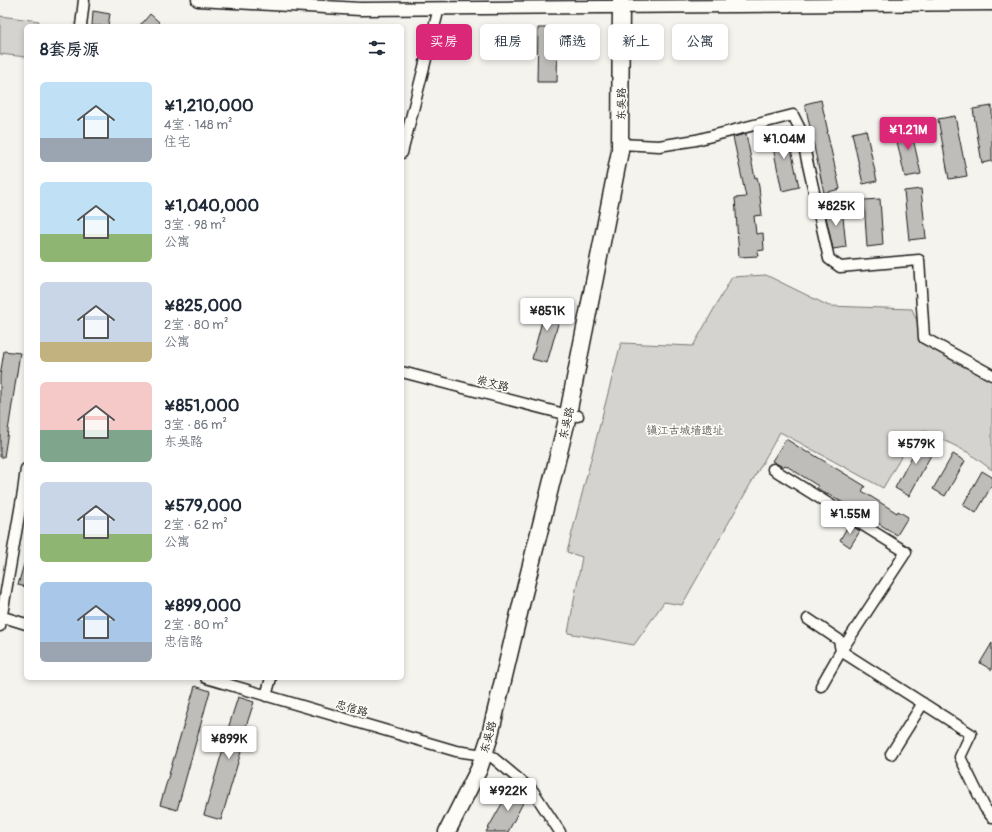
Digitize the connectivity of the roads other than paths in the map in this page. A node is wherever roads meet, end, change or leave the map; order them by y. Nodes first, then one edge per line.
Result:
1 (84, 0) edge
2 (198, 0) edge
3 (625, 3) edge
4 (329, 4) edge
5 (992, 4) edge
6 (439, 8) junction
7 (80, 24) edge
8 (624, 144) junction
9 (404, 145) edge
10 (404, 373) edge
11 (992, 375) edge
12 (573, 415) junction
13 (773, 469) dead end
14 (24, 484) edge
15 (808, 619) dead end
16 (1, 620) edge
17 (24, 624) edge
18 (841, 651) junction
19 (213, 680) edge
20 (270, 680) edge
21 (821, 686) dead end
22 (266, 696) junction
23 (923, 703) junction
24 (891, 754) dead end
25 (488, 755) junction
26 (992, 817) edge
27 (447, 832) edge
28 (456, 832) edge
29 (560, 832) edge

1 - 7 street
2 - 4 street
3 - 5 street
3 - 6 street
3 - 8 main road, 东吴路
4 - 6 street
6 - 9 street
8 - 11 street
8 - 12 main road, 东吴路
10 - 12 street, 崇文路
12 - 25 main road, 东吴路
13 - 18 street
14 - 16 street
15 - 18 street
16 - 17 street
18 - 21 street
18 - 23 street
19 - 22 street, 忠信路
20 - 22 street
22 - 25 street, 忠信路
23 - 24 street
23 - 26 street
25 - 27 main road, 东吴路
25 - 28 main road, 东吴路
25 - 29 street

